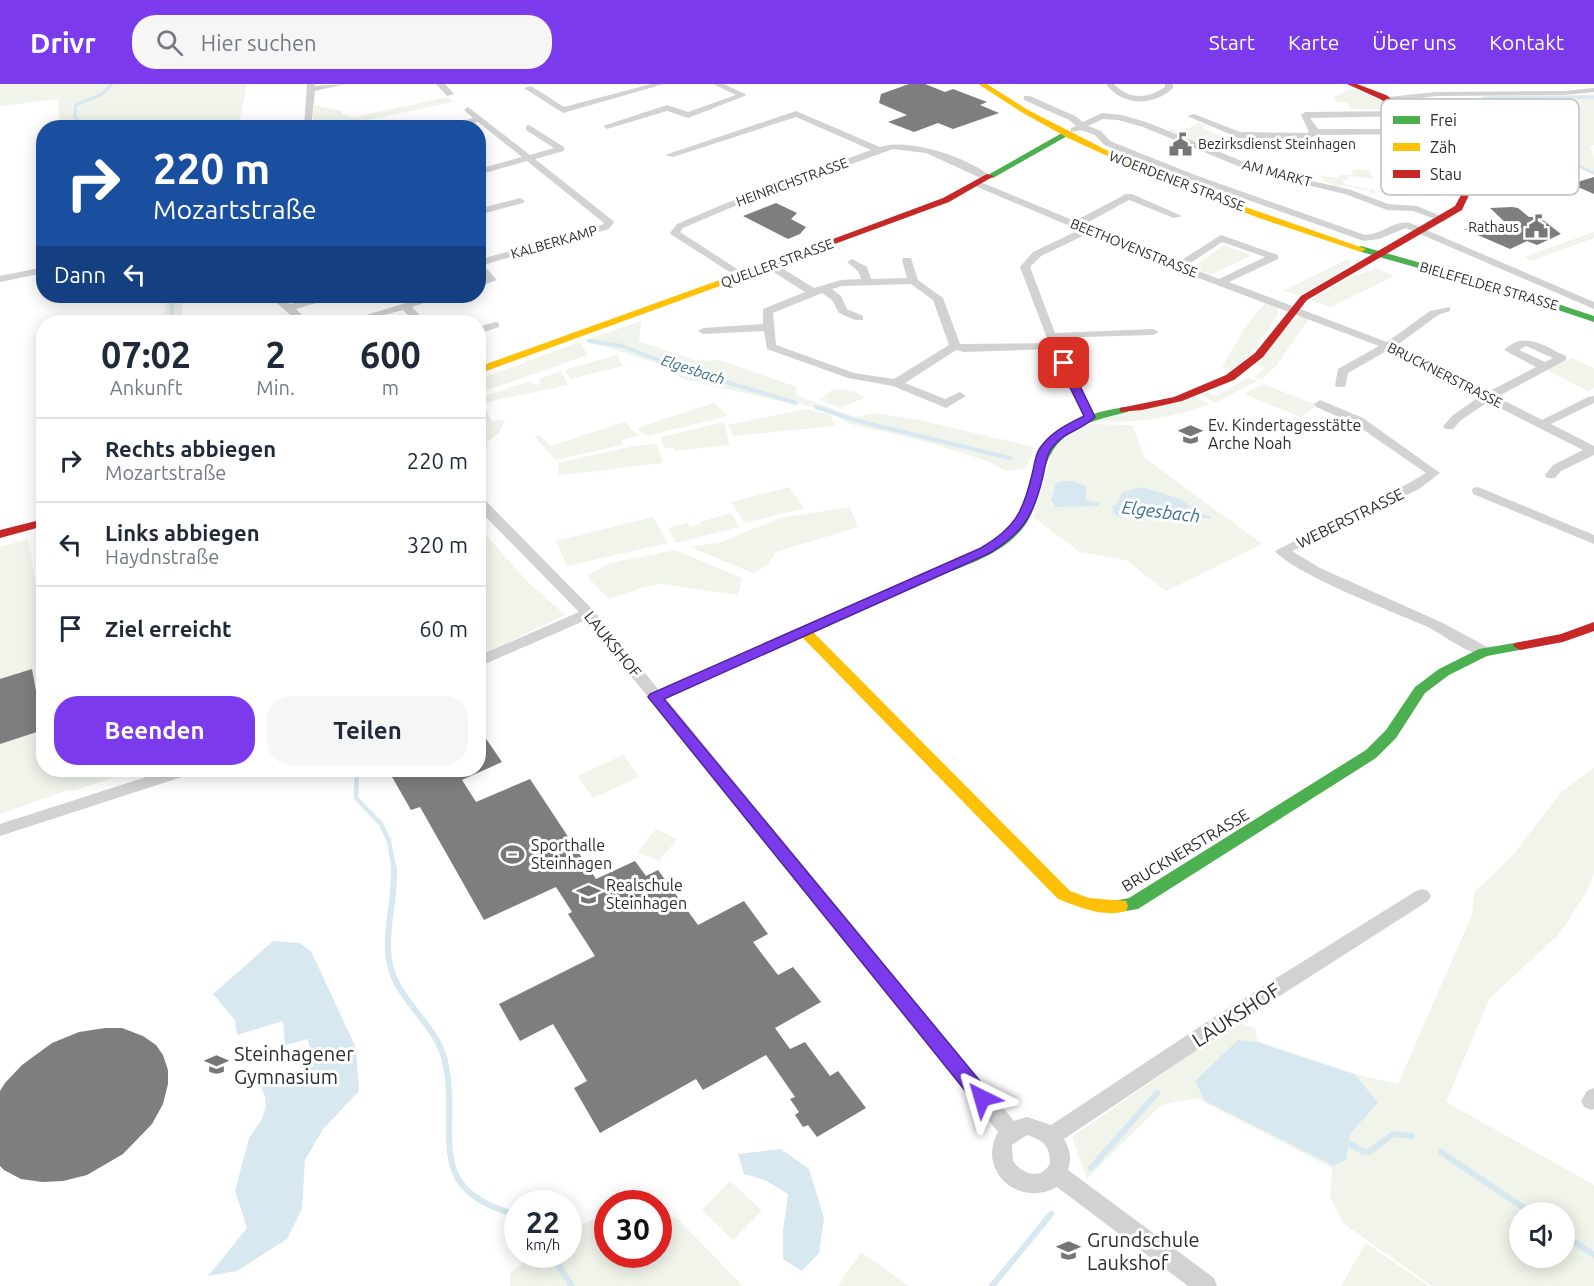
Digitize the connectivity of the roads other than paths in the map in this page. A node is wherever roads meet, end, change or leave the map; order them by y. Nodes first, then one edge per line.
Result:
1 (342, 84) edge
2 (440, 84) edge
3 (618, 84) edge
4 (660, 84) edge
5 (717, 84) edge
6 (982, 84) edge
7 (1110, 84) edge
8 (1169, 84) edge
9 (1351, 84) edge
10 (311, 87) edge
11 (528, 88) dead end
12 (1594, 90) edge
13 (634, 92) junction
14 (450, 94) dead end
15 (1027, 98) dead end
16 (1386, 99) edge
17 (1396, 99) edge
18 (468, 110) dead end
19 (1381, 114) edge
20 (688, 115) junction
21 (1191, 116) dead end
22 (479, 119) joint
23 (308, 120) edge
24 (475, 120) edge
25 (697, 120) dead end
26 (486, 125) edge
27 (607, 126) dead end
28 (1081, 126) junction
29 (529, 128) dead end
30 (1316, 132) junction
31 (1381, 132) edge
32 (1065, 135) junction
33 (878, 150) junction
34 (670, 155) dead end
35 (528, 159) junction
36 (486, 170) edge
37 (983, 181) junction
38 (1465, 195) edge
39 (520, 201) dead end
40 (486, 210) edge
41 (1177, 216) dead end
42 (1443, 219) junction
43 (1082, 228) junction
44 (1422, 231) junction
45 (1382, 255) junction
46 (907, 260) dead end
47 (852, 262) dead end
48 (486, 263) edge
49 (771, 266) junction
50 (1179, 266) junction
51 (36, 272) edge
52 (486, 274) edge
53 (743, 276) junction
54 (0, 279) edge
55 (913, 281) junction
56 (486, 282) edge
57 (867, 282) junction
58 (1221, 282) junction
59 (818, 291) junction
60 (282, 303) edge
61 (307, 303) edge
62 (415, 303) edge
63 (405, 306) junction
64 (1594, 306) edge
65 (288, 308) junction
66 (1291, 308) junction
67 (1446, 309) dead end
68 (296, 315) edge
69 (373, 315) edge
70 (414, 315) edge
71 (859, 318) dead end
72 (1594, 319) edge
73 (495, 326) dead end
74 (769, 327) junction
75 (486, 329) edge
76 (703, 331) dead end
77 (1153, 332) dead end
78 (955, 346) junction
79 (1388, 346) junction
80 (1546, 367) dead end
81 (486, 368) edge
82 (896, 383) junction
83 (1341, 385) dead end
84 (960, 396) dead end
85 (1490, 397) junction
86 (1592, 399) dead end
87 (1320, 404) dead end
88 (1090, 417) junction
89 (1543, 424) junction
90 (1449, 426) dead end
91 (1593, 450) edge
92 (1551, 476) dead end
93 (1478, 491) dead end
94 (486, 509) edge
95 (36, 524) edge
96 (0, 534) edge
97 (1594, 540) edge
98 (588, 613) junction
99 (1594, 626) edge
100 (804, 631) junction
101 (1484, 652) junction
102 (486, 658) edge
103 (655, 697) junction
104 (163, 777) edge
105 (0, 830) edge
106 (1422, 896) dead end
107 (1010, 1131) junction
108 (1052, 1136) junction
109 (1057, 1174) junction
110 (1206, 1286) edge

1 - 10 street
2 - 14 street
3 - 13 street
4 - 13 street
5 - 20 street
6 - 32 street, WOERDENER STRASSE
7 - 8 street
9 - 16 street
10 - 23 street
11 - 13 street
12 - 17 street
15 - 28 street
18 - 22 street
19 - 30 street
20 - 25 street
20 - 27 street
21 - 30 street
22 - 24 street
26 - 35 street
28 - 32 street, AM MARKT
28 - 42 street, AM MARKT
28 - 44 street, AM MARKT
29 - 35 street
30 - 31 street
32 - 37 street, QUELLER STRASSE
32 - 45 street, WOERDENER STRASSE
33 - 34 street
33 - 37 street, HEINRICHSTRASSE
33 - 53 street, HEINRICHSTRASSE
35 - 36 street
35 - 48 street, KALBERKAMP
37 - 43 street, BEETHOVENSTRASSE
37 - 49 street, QUELLER STRASSE
38 - 42 street
39 - 40 street
41 - 43 street
42 - 44 street
43 - 50 street, BEETHOVENSTRASSE
43 - 77 street
44 - 45 street
44 - 64 street, AM MARKT
45 - 66 street
45 - 72 street, BIELEFELDER STRASSE
46 - 55 street
47 - 57 street
49 - 53 street, QUELLER STRASSE
49 - 59 street
50 - 58 street, BEETHOVENSTRASSE
50 - 58 street
51 - 54 street
52 - 56 street, KALBERKAMP
53 - 81 street, QUELLER STRASSE
55 - 57 street
55 - 78 street
57 - 59 street
58 - 66 street, BEETHOVENSTRASSE
59 - 71 street
59 - 74 street
60 - 65 street
61 - 65 street
62 - 63 street
63 - 69 street
63 - 70 street
65 - 68 street
66 - 79 street, BRUCKNERSTRASSE
66 - 88 street
67 - 79 street
73 - 75 street
74 - 76 street
74 - 82 street
78 - 82 street
78 - 88 street
79 - 83 street
79 - 85 street, BRUCKNERSTRASSE
80 - 85 street
82 - 84 street
85 - 89 street, BRUCKNERSTRASSE
85 - 90 street
86 - 89 street
87 - 101 street, WEBERSTRASSE
88 - 100 street
89 - 91 street, BRUCKNERSTRASSE
91 - 92 street
93 - 97 street
94 - 98 street, LAUKSHOF
95 - 96 street
98 - 102 street
98 - 103 street, LAUKSHOF
99 - 101 street, BRUCKNERSTRASSE
100 - 101 street, BRUCKNERSTRASSE
100 - 103 street
103 - 107 street, LAUKSHOF
104 - 105 street
106 - 108 street, LAUKSHOF
107 - 108 street
107 - 109 street
108 - 109 street
109 - 110 street

